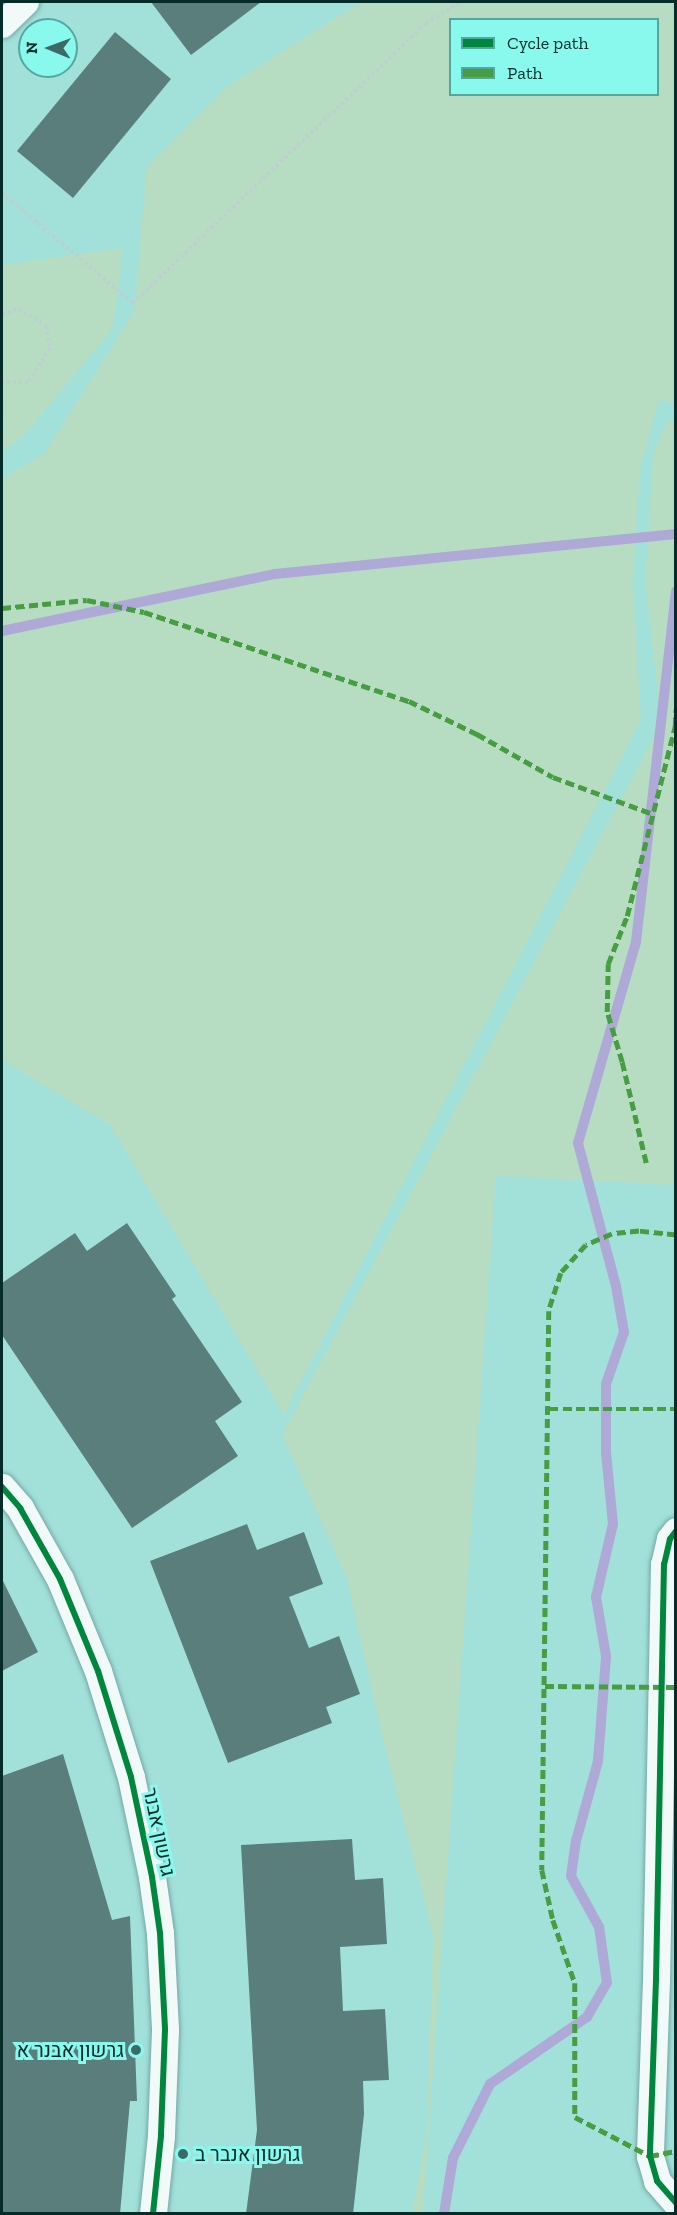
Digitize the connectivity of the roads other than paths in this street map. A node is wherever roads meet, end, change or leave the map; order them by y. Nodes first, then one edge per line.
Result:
1 (25, 2) edge
2 (2, 24) edge
3 (2, 1487) edge
4 (675, 1531) edge
5 (675, 2203) edge
6 (153, 2214) edge

1 - 2 street
3 - 6 street, גרשון אבנר
4 - 5 street

